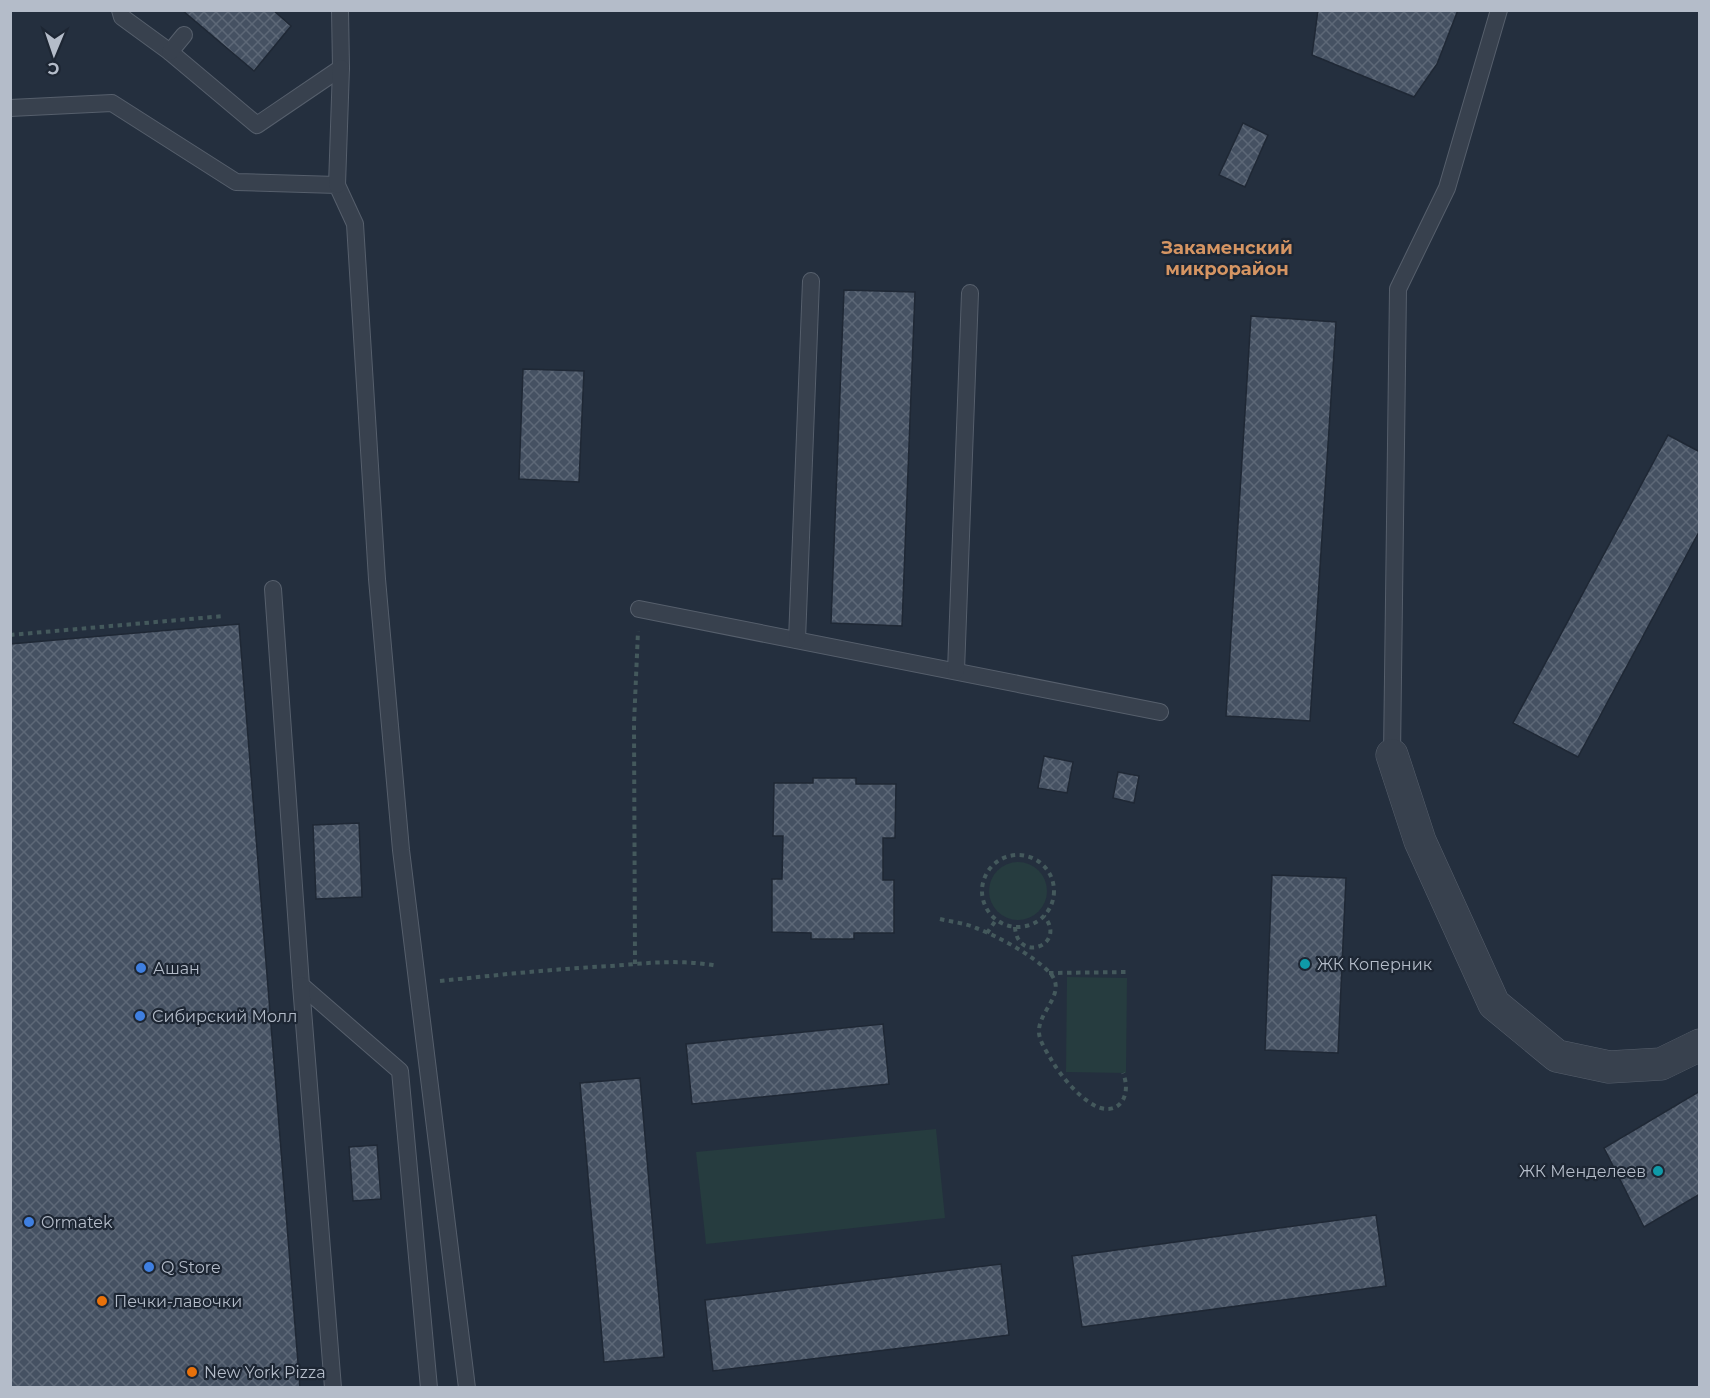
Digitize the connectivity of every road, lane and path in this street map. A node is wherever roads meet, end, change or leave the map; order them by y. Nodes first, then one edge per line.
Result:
1 (120, 10) edge
2 (340, 10) edge
3 (1498, 10) edge
4 (183, 35) dead end
5 (170, 52) junction
6 (341, 68) junction
7 (10, 108) edge
8 (337, 185) junction
9 (811, 281) dead end
10 (970, 293) dead end
11 (273, 589) dead end
12 (639, 609) joint
13 (224, 616) dead end
14 (10, 635) edge
15 (797, 640) junction
16 (956, 671) junction
17 (1160, 712) dead end
18 (1392, 755) joint
19 (1044, 916) junction
20 (940, 920) dead end
21 (996, 920) junction
22 (1015, 927) junction
23 (987, 933) junction
24 (635, 964) junction
25 (717, 966) dead end
26 (1129, 972) dead end
27 (1049, 973) junction
28 (436, 982) dead end
29 (301, 985) junction
30 (1700, 1045) edge
31 (1123, 1073) dead end
32 (333, 1388) edge
33 (429, 1388) edge
34 (467, 1388) edge

1 - 5 lane
2 - 6 lane
3 - 18 lane
4 - 5 lane
5 - 6 lane
6 - 8 lane
7 - 8 lane
8 - 34 lane
9 - 15 lane
10 - 16 lane
11 - 29 lane
12 - 15 lane
12 - 24 path
13 - 14 path
15 - 16 lane
16 - 17 lane
18 - 30 street
19 - 21 path
19 - 22 path
19 - 22 path
20 - 23 path
21 - 22 path
21 - 23 path
23 - 27 path
24 - 25 path
24 - 28 path
26 - 27 path
27 - 31 path
29 - 32 lane
29 - 33 lane

